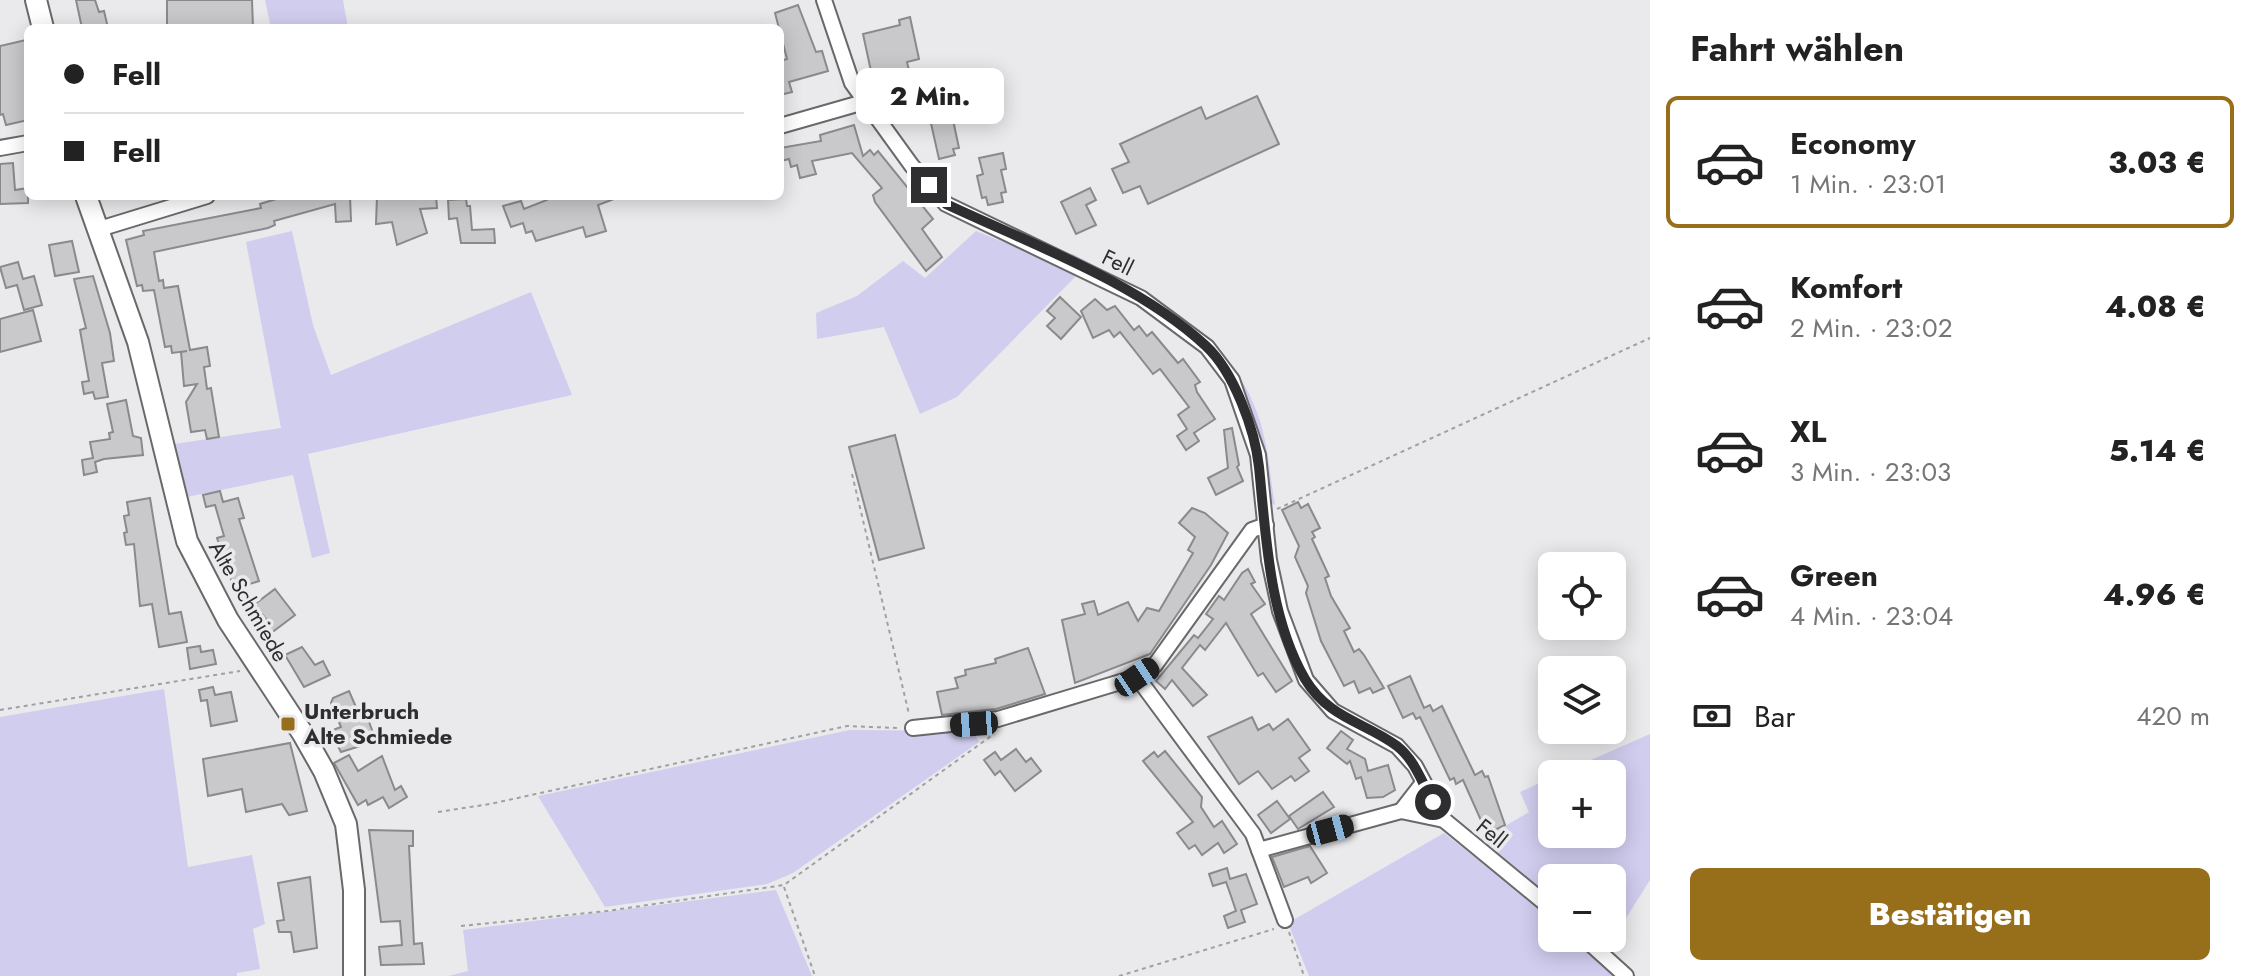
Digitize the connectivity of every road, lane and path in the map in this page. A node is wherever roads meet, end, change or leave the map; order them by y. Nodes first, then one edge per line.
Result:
1 (36, 0) edge
2 (824, 0) edge
3 (42, 24) edge
4 (864, 102) junction
5 (784, 125) edge
6 (24, 144) edge
7 (0, 148) edge
8 (87, 200) edge
9 (194, 200) edge
10 (96, 230) junction
11 (1650, 338) edge
12 (852, 474) dead end
13 (1265, 520) junction
14 (258, 668) junction
15 (1137, 677) junction
16 (0, 710) edge
17 (1010, 716) junction
18 (913, 728) junction
19 (1422, 784) junction
20 (1401, 811) junction
21 (438, 812) dead end
22 (1444, 820) junction
23 (1259, 850) junction
24 (784, 885) junction
25 (1538, 897) edge
26 (1285, 920) dead end
27 (461, 926) dead end
28 (1599, 952) edge
29 (354, 976) edge
30 (815, 976) edge
31 (1119, 976) edge
32 (1304, 976) edge
33 (1626, 976) edge

1 - 3 street
2 - 4 street, Fell
4 - 5 street
4 - 13 street, Fell
6 - 7 street
8 - 10 street, Alte Schmiede
9 - 10 street
10 - 14 street, Alte Schmiede
11 - 13 path
12 - 18 path
13 - 15 street
13 - 19 street, Fell
14 - 16 path
14 - 29 street, Alte Schmiede
15 - 17 street
15 - 23 street
17 - 18 street
17 - 24 path
18 - 21 path
19 - 20 street
19 - 22 street, Fell
20 - 22 street, Fell
20 - 23 street, Fell
22 - 25 street, Fell
23 - 26 street
24 - 27 path
24 - 30 path
28 - 33 street
31 - 32 path

